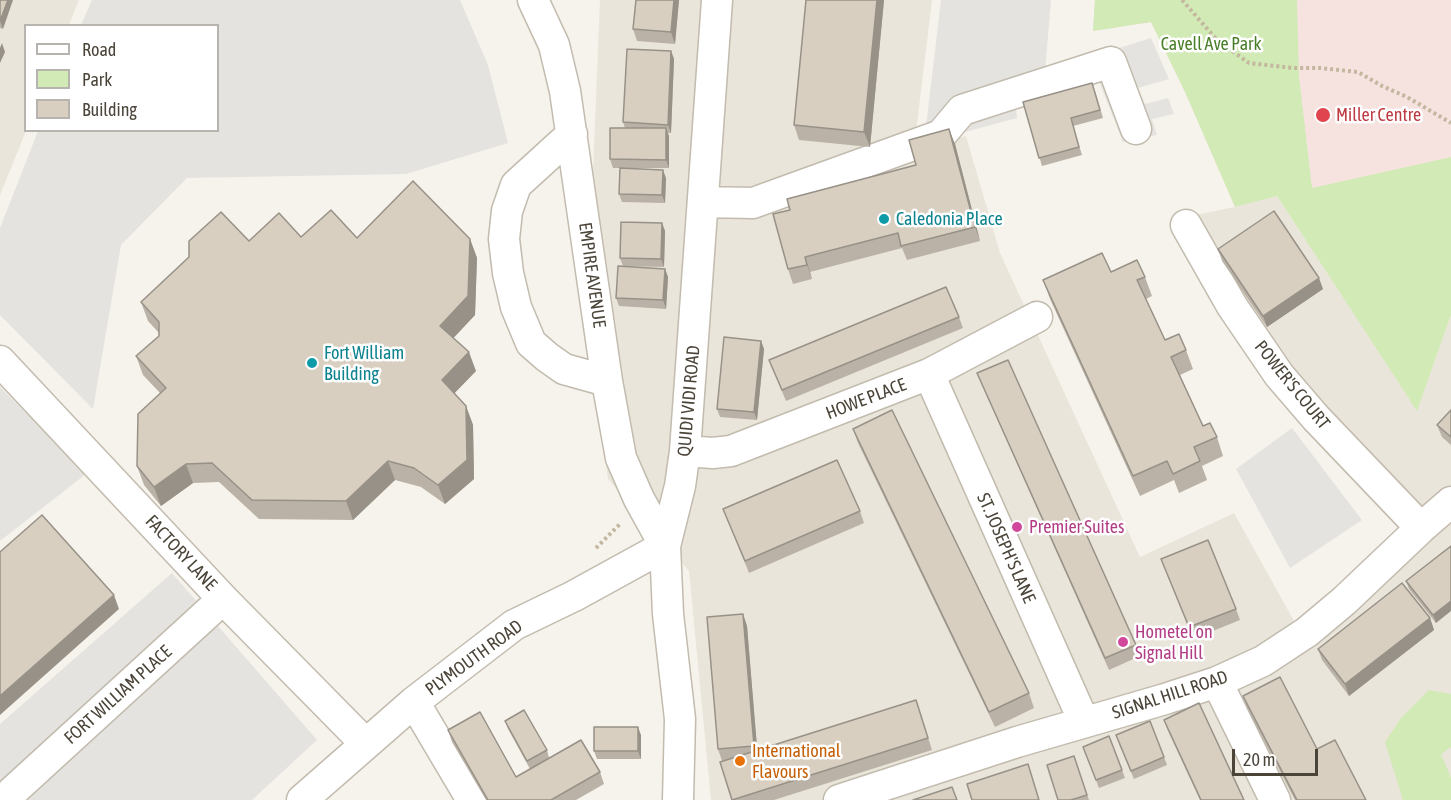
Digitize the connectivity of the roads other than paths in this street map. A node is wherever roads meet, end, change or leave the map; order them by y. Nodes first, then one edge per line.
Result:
1 (533, 0) edge
2 (717, 0) edge
3 (1136, 129) dead end
4 (572, 134) junction
5 (704, 202) junction
6 (1186, 225) dead end
7 (1037, 316) dead end
8 (0, 361) edge
9 (929, 375) junction
10 (607, 381) junction
11 (685, 451) junction
12 (1451, 502) edge
13 (1421, 528) junction
14 (665, 546) junction
15 (223, 599) junction
16 (1217, 682) junction
17 (414, 702) junction
18 (1084, 722) junction
19 (365, 743) junction
20 (12, 792) dead end
21 (302, 800) edge
22 (472, 800) edge
23 (678, 800) edge
24 (839, 800) edge
25 (1275, 800) edge

1 - 4 street, EMPIRE AVENUE
2 - 5 street, QUIDI VIDI ROAD
3 - 5 street
4 - 10 street, EMPIRE AVENUE
4 - 10 street
5 - 11 street, QUIDI VIDI ROAD
6 - 13 street, POWER'S COURT
7 - 9 street, HOWE PLACE
8 - 15 street, FACTORY LANE
9 - 11 street, HOWE PLACE
9 - 18 street, ST. JOSEPH'S LANE
10 - 14 street, EMPIRE AVENUE
11 - 14 street, QUIDI VIDI ROAD
12 - 13 street, SIGNAL HILL ROAD
13 - 16 street, SIGNAL HILL ROAD
14 - 17 street, PLYMOUTH ROAD
14 - 23 street, QUIDI VIDI ROAD
15 - 19 street, FACTORY LANE
15 - 20 street, FORT WILLIAM PLACE
16 - 18 street, SIGNAL HILL ROAD
16 - 25 street
17 - 19 street, PLYMOUTH ROAD
17 - 22 street
18 - 24 street, SIGNAL HILL ROAD
19 - 21 street, PLYMOUTH ROAD

